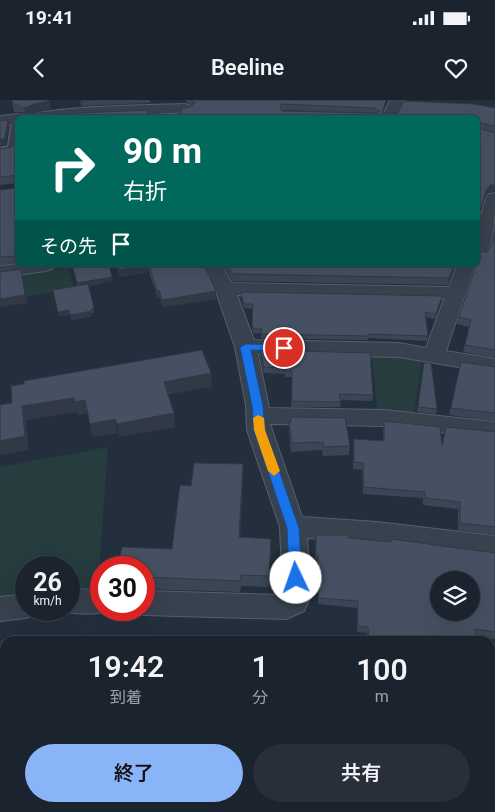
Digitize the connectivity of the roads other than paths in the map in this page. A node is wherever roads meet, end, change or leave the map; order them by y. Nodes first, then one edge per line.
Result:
1 (397, 100) edge
2 (77, 107) edge
3 (185, 109) edge
4 (46, 115) edge
5 (390, 115) edge
6 (15, 119) edge
7 (0, 121) edge
8 (15, 144) edge
9 (0, 151) edge
10 (495, 198) edge
11 (480, 247) edge
12 (480, 254) edge
13 (495, 258) edge
14 (32, 267) edge
15 (213, 267) edge
16 (465, 267) edge
17 (0, 272) edge
18 (225, 289) junction
19 (457, 293) junction
20 (246, 347) junction
21 (434, 356) junction
22 (495, 366) edge
23 (258, 416) junction
24 (495, 430) edge
25 (293, 528) junction
26 (495, 547) edge
27 (155, 603) edge
28 (15, 607) edge
29 (0, 609) edge

1 - 5 street
2 - 3 street
2 - 4 street
6 - 7 street
8 - 9 lane
10 - 11 street
12 - 13 street
14 - 17 street
15 - 18 street
16 - 19 street
18 - 19 street
18 - 20 street
19 - 21 street
20 - 21 street
20 - 23 street
21 - 22 street
23 - 24 street
23 - 25 street
25 - 26 street
25 - 27 street
28 - 29 street

